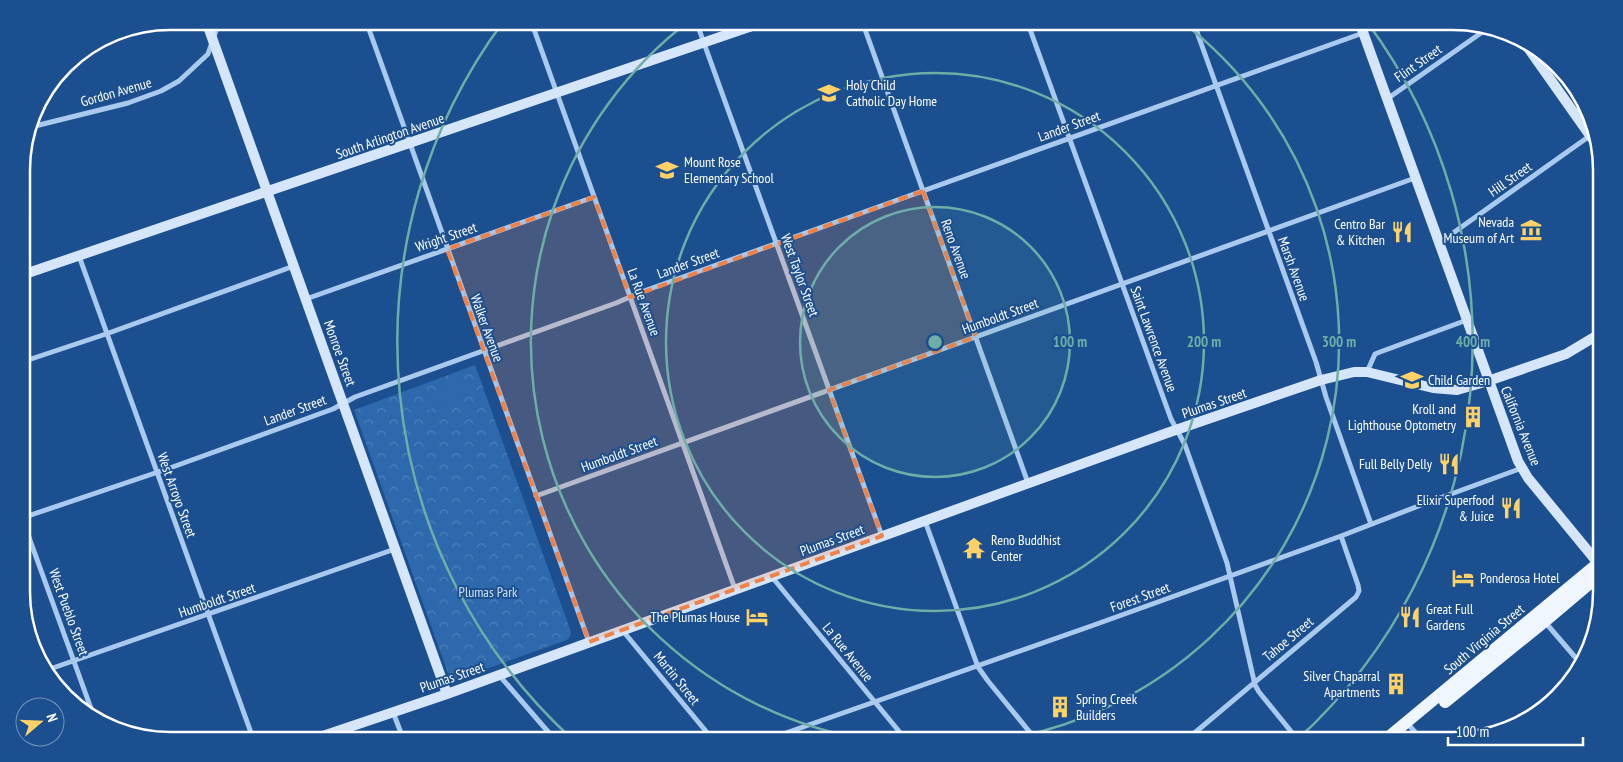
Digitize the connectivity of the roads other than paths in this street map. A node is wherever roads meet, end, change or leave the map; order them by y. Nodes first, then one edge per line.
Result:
1 (209, 30) edge
2 (216, 30) edge
3 (369, 30) edge
4 (534, 30) edge
5 (699, 30) edge
6 (741, 30) edge
7 (865, 30) edge
8 (1031, 30) edge
9 (1196, 30) edge
10 (1362, 30) edge
11 (1363, 33) junction
12 (1481, 33) edge
13 (213, 42) junction
14 (704, 43) junction
15 (1534, 57) edge
16 (1216, 86) junction
17 (557, 94) junction
18 (1387, 99) junction
19 (38, 125) edge
20 (1586, 128) edge
21 (1589, 137) edge
22 (1070, 138) junction
23 (410, 144) junction
24 (1415, 178) junction
25 (923, 191) junction
26 (267, 192) junction
27 (594, 197) junction
28 (1268, 231) junction
29 (1439, 243) junction
30 (777, 244) junction
31 (447, 249) junction
32 (78, 256) junction
33 (294, 266) junction
34 (30, 272) edge
35 (1122, 284) junction
36 (630, 297) junction
37 (306, 299) junction
38 (1466, 320) junction
39 (106, 334) junction
40 (976, 337) junction
41 (1593, 338) edge
42 (484, 351) junction
43 (30, 359) edge
44 (1367, 372) junction
45 (1321, 380) junction
46 (1488, 381) junction
47 (829, 390) junction
48 (343, 404) junction
49 (1177, 430) junction
50 (682, 443) junction
51 (1522, 468) junction
52 (157, 472) junction
53 (1028, 484) junction
54 (536, 496) junction
55 (30, 515) edge
56 (925, 521) junction
57 (1371, 524) junction
58 (882, 536) junction
59 (1341, 536) junction
60 (30, 540) edge
61 (395, 549) junction
62 (1593, 556) edge
63 (1593, 573) edge
64 (1593, 574) edge
65 (772, 576) junction
66 (1230, 576) junction
67 (735, 589) junction
68 (208, 615) junction
69 (1545, 621) junction
70 (622, 630) junction
71 (589, 642) junction
72 (1576, 658) edge
73 (74, 661) junction
74 (978, 667) junction
75 (53, 668) edge
76 (499, 675) junction
77 (1255, 682) junction
78 (447, 694) junction
79 (874, 702) junction
80 (90, 707) edge
81 (393, 712) junction
82 (1410, 726) junction
83 (251, 732) edge
84 (334, 732) edge
85 (401, 732) edge
86 (548, 732) edge
87 (707, 732) edge
88 (789, 732) edge
89 (899, 732) edge
90 (1031, 732) edge
91 (1195, 732) edge
92 (1292, 732) edge
93 (1399, 732) edge
94 (1405, 732) edge
95 (1415, 732) edge

1 - 13 street, Monroe Street
2 - 13 street, Gordon Avenue
3 - 23 street, Walker Avenue
4 - 17 street, La Rue Avenue
5 - 14 street, West Taylor Street
6 - 14 street, South Arlington Avenue
7 - 25 street, Reno Avenue
8 - 22 street, Saint Lawrence Avenue
9 - 16 street, Marsh Avenue
10 - 11 street, California Avenue
11 - 16 street, Lander Street
11 - 18 street, California Avenue
12 - 18 street, Flint Street
13 - 19 street, Gordon Avenue
13 - 26 street, Monroe Street
14 - 17 street, South Arlington Avenue
14 - 30 street, West Taylor Street
15 - 20 street
16 - 22 street, Lander Street
16 - 28 street, Marsh Avenue
17 - 23 street, South Arlington Avenue
17 - 27 street, La Rue Avenue
18 - 24 street, California Avenue
21 - 29 street, Hill Street
22 - 25 street, Lander Street
22 - 35 street, Saint Lawrence Avenue
23 - 26 street, South Arlington Avenue
23 - 31 street, Walker Avenue
24 - 28 street, Humboldt Street
24 - 29 street, California Avenue
25 - 30 street, Lander Street
25 - 40 street, Reno Avenue
26 - 32 street, South Arlington Avenue
26 - 33 street, Monroe Street
27 - 31 street, Wright Street
27 - 36 street, La Rue Avenue
28 - 35 street, Humboldt Street
28 - 45 street, Marsh Avenue
29 - 38 street, California Avenue
30 - 36 street, Lander Street
30 - 47 street, West Taylor Street
31 - 37 street, Wright Street
31 - 42 street, Walker Avenue
32 - 34 street, South Arlington Avenue
32 - 39 street, West Arroyo Street
33 - 37 street, Monroe Street
33 - 39 street
35 - 40 street, Humboldt Street
35 - 49 street, Saint Lawrence Avenue
36 - 42 street, Lander Street
36 - 50 street, La Rue Avenue
37 - 48 street, Monroe Street
38 - 44 street
38 - 46 street, California Avenue
39 - 43 street
39 - 52 street, West Arroyo Street
40 - 47 street, Humboldt Street
40 - 53 street, Reno Avenue
41 - 46 street, Plumas Street
42 - 48 street, Lander Street
42 - 54 street, Walker Avenue
44 - 45 street, Plumas Street
44 - 46 street, Plumas Street
45 - 49 street, Plumas Street
45 - 57 street, Marsh Avenue
46 - 51 street, California Avenue
47 - 50 street, Humboldt Street
47 - 58 street, West Taylor Street
48 - 52 street, Lander Street
48 - 61 street, Monroe Street
49 - 53 street, Plumas Street
49 - 66 street, Saint Lawrence Avenue
50 - 54 street, Humboldt Street
50 - 67 street, La Rue Avenue
51 - 57 street, Forest Street
51 - 62 street, California Avenue
52 - 55 street, Lander Street
52 - 68 street, West Arroyo Street
53 - 56 street, Plumas Street
54 - 71 street, Walker Avenue
56 - 58 street, Plumas Street
56 - 74 street
57 - 59 street, Forest Street
58 - 65 street, Plumas Street
59 - 66 street, Forest Street
59 - 77 street, Tahoe Street
60 - 73 street, West Pueblo Street
61 - 68 street, Humboldt Street
61 - 78 street, Monroe Street
63 - 82 main road, South Virginia Street
64 - 69 main road, South Virginia Street
65 - 67 street, Plumas Street
65 - 79 street, La Rue Avenue
66 - 74 street, Forest Street
66 - 77 street, Saint Lawrence Avenue
67 - 70 street, Plumas Street
68 - 73 street, Humboldt Street
68 - 83 street, West Arroyo Street
69 - 72 street
69 - 82 main road, South Virginia Street
70 - 71 street, Plumas Street
70 - 87 street, Martin Street
71 - 76 street, Plumas Street
73 - 75 street, Humboldt Street
73 - 80 street, West Pueblo Street
74 - 79 street, Forest Street
74 - 90 street
76 - 78 street, Plumas Street
76 - 86 street
77 - 91 street, Tahoe Street
77 - 92 street, Saint Lawrence Avenue
78 - 81 street, Plumas Street
79 - 88 street, Forest Street
79 - 89 street, La Rue Avenue
81 - 84 street, Plumas Street
81 - 85 street
82 - 93 main road, South Virginia Street
82 - 94 main road, South Virginia Street
82 - 95 street

